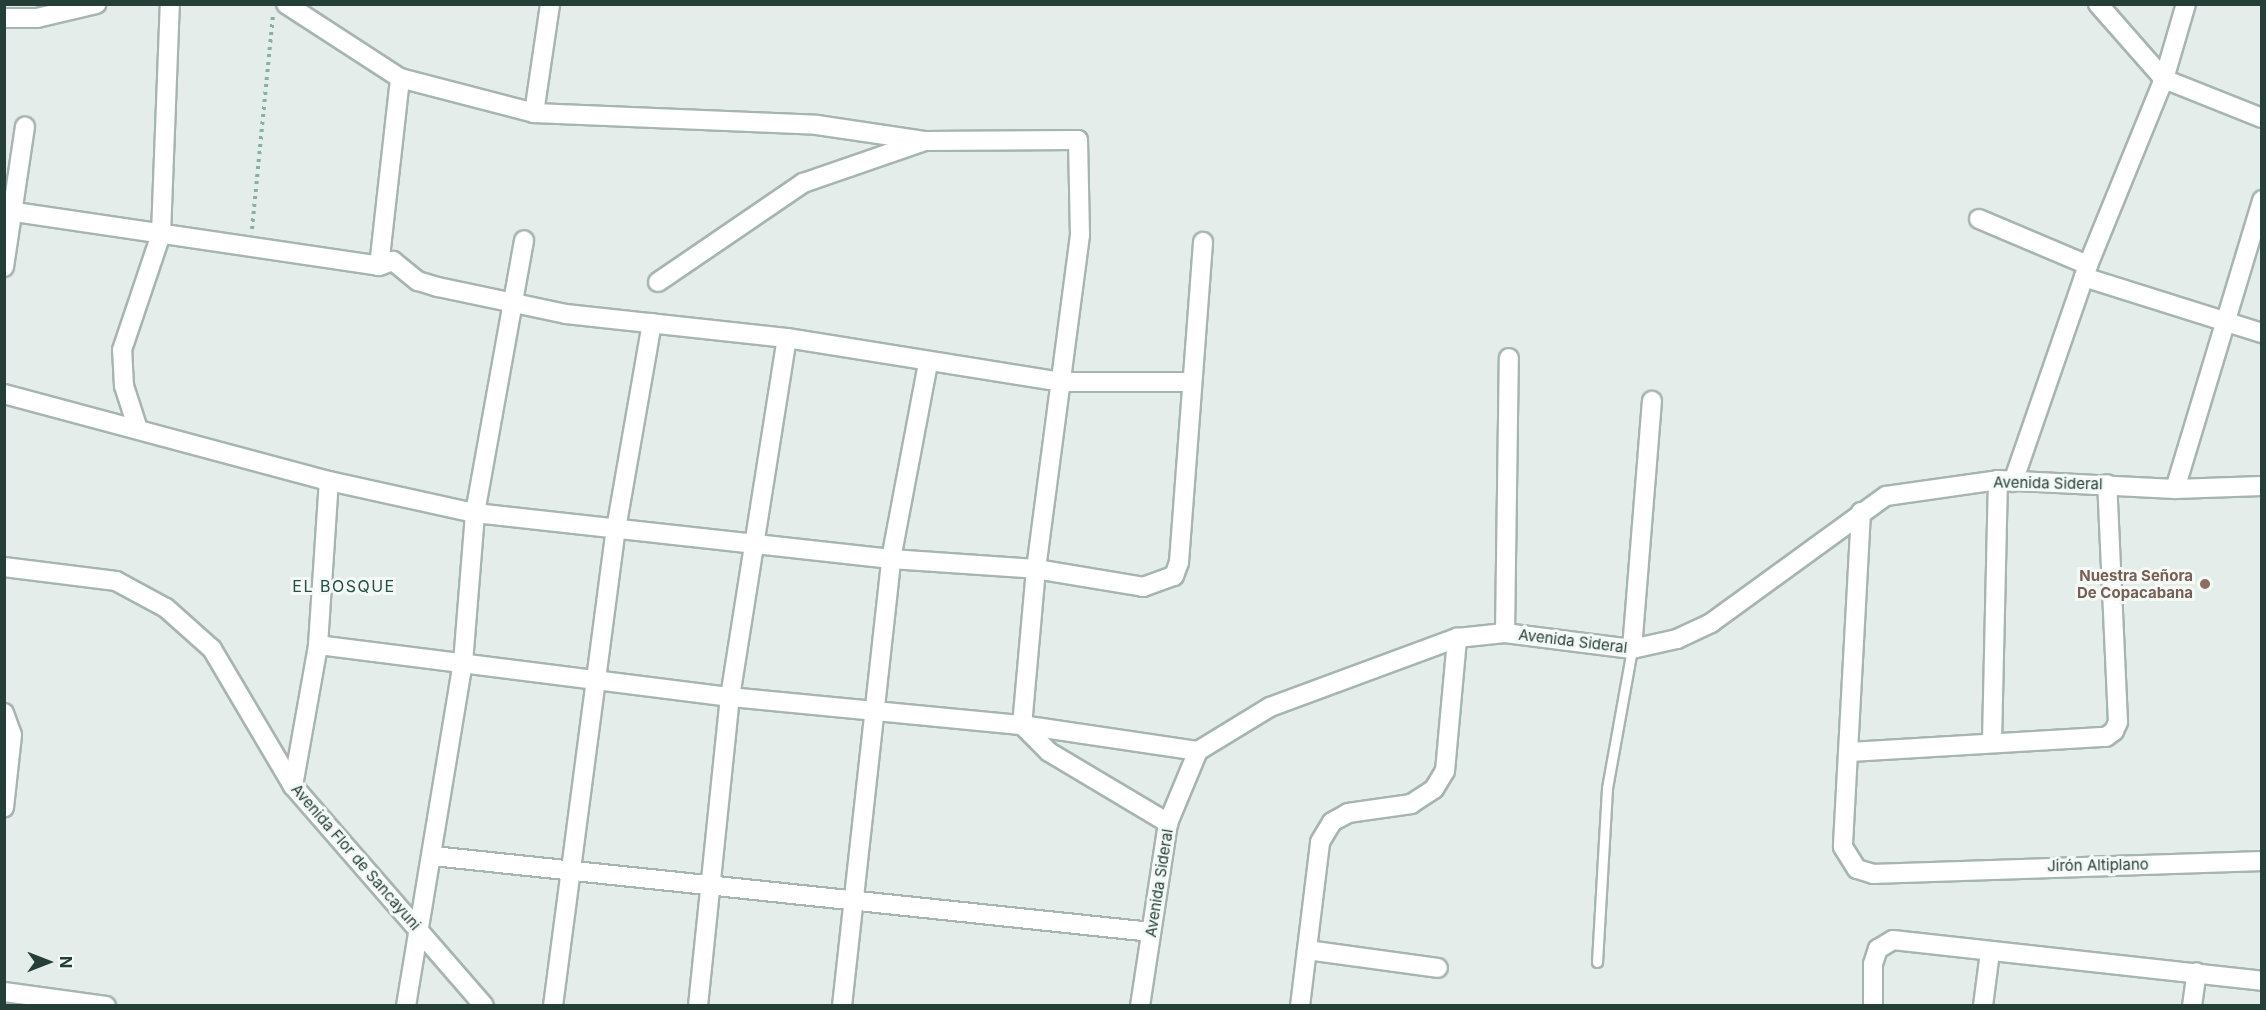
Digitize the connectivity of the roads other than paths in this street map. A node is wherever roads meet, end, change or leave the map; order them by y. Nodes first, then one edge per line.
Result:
1 (96, 4) edge
2 (170, 4) edge
3 (286, 4) edge
4 (550, 4) edge
5 (2098, 4) edge
6 (2186, 4) edge
7 (4, 18) edge
8 (400, 78) junction
9 (2164, 79) junction
10 (534, 113) junction
11 (2262, 118) edge
12 (25, 127) dead end
13 (926, 141) junction
14 (2262, 200) edge
15 (15, 212) junction
16 (1979, 219) dead end
17 (160, 234) junction
18 (524, 240) dead end
19 (1203, 242) dead end
20 (379, 266) junction
21 (4, 267) edge
22 (2086, 271) junction
23 (658, 282) dead end
24 (510, 305) junction
25 (2221, 321) junction
26 (652, 323) junction
27 (2262, 333) edge
28 (787, 338) junction
29 (1509, 358) dead end
30 (928, 364) junction
31 (1063, 382) junction
32 (1192, 382) junction
33 (4, 394) edge
34 (1652, 400) dead end
35 (137, 426) junction
36 (329, 481) junction
37 (2005, 481) junction
38 (2107, 484) junction
39 (2262, 486) edge
40 (2175, 489) junction
41 (1861, 512) junction
42 (475, 513) junction
43 (616, 529) junction
44 (753, 545) junction
45 (891, 559) junction
46 (4, 567) edge
47 (1036, 569) junction
48 (1505, 633) junction
49 (1457, 638) junction
50 (318, 645) junction
51 (1632, 648) junction
52 (464, 663) junction
53 (597, 682) junction
54 (730, 697) junction
55 (4, 713) edge
56 (877, 713) junction
57 (1022, 725) junction
58 (1992, 742) junction
59 (1198, 752) junction
60 (1850, 752) junction
61 (293, 786) junction
62 (4, 808) edge
63 (1168, 823) junction
64 (433, 856) junction
65 (2262, 861) edge
66 (572, 871) junction
67 (711, 887) junction
68 (852, 904) junction
69 (421, 932) junction
70 (1151, 932) junction
71 (1307, 950) junction
72 (1990, 952) junction
73 (1597, 962) dead end
74 (1438, 968) dead end
75 (2197, 972) junction
76 (2262, 981) edge
77 (13, 997) edge
78 (106, 1005) edge
79 (406, 1005) edge
80 (484, 1005) edge
81 (553, 1005) edge
82 (698, 1005) edge
83 (842, 1005) edge
84 (1140, 1005) edge
85 (1300, 1005) edge
86 (1873, 1005) edge
87 (1983, 1005) edge
88 (2192, 1005) edge

1 - 7 street
2 - 17 street
3 - 8 street
4 - 10 street
5 - 9 street
6 - 9 street
8 - 10 street
8 - 20 street
9 - 11 street
9 - 22 street
10 - 13 street
12 - 15 street
13 - 23 street
13 - 31 street
14 - 25 street
15 - 17 street
15 - 21 street
16 - 22 street
17 - 20 street
17 - 35 street
18 - 24 street
19 - 32 street
20 - 24 street
22 - 25 street
22 - 37 street
24 - 26 street
24 - 42 street
25 - 27 street
25 - 40 street
26 - 28 street
26 - 43 street
28 - 30 street
28 - 44 street
29 - 48 street
30 - 31 street
30 - 45 street
31 - 32 street
31 - 47 street
32 - 47 street
33 - 35 street
34 - 51 street
35 - 36 street
36 - 42 street
36 - 50 street
37 - 38 street, Avenida Sideral
37 - 41 street, Avenida Sideral
37 - 58 street
38 - 40 street, Avenida Sideral
38 - 58 street
39 - 40 street, Avenida Sideral
41 - 51 street, Avenida Sideral
41 - 60 street, Jirón Altiplano
42 - 43 street
42 - 52 street
43 - 44 street
43 - 53 street
44 - 45 street
44 - 54 street
45 - 47 street
45 - 56 street
46 - 61 street, Avenida Flor de Sancayuni
47 - 57 street
48 - 49 street, Avenida Sideral
48 - 51 street, Avenida Sideral
49 - 59 street, Avenida Sideral
49 - 71 street
50 - 52 street
50 - 61 street
51 - 73 lane
52 - 53 street
52 - 64 street
53 - 54 street
53 - 66 street
54 - 56 street
54 - 67 street
55 - 62 street
56 - 57 street
56 - 68 street
57 - 59 street
57 - 63 street
58 - 60 street
59 - 63 street, Avenida Sideral
60 - 65 street, Jirón Altiplano
61 - 69 street, Avenida Flor de Sancayuni
63 - 70 street, Avenida Sideral
64 - 66 street
64 - 69 street
66 - 67 street
66 - 81 street
67 - 68 street
67 - 82 street
68 - 70 street
68 - 83 street
69 - 79 street
69 - 80 street, Avenida Flor de Sancayuni
70 - 84 street, Avenida Sideral
71 - 74 street
71 - 85 street
72 - 75 street
72 - 86 street
72 - 87 street
75 - 76 street
75 - 88 street
77 - 78 street

